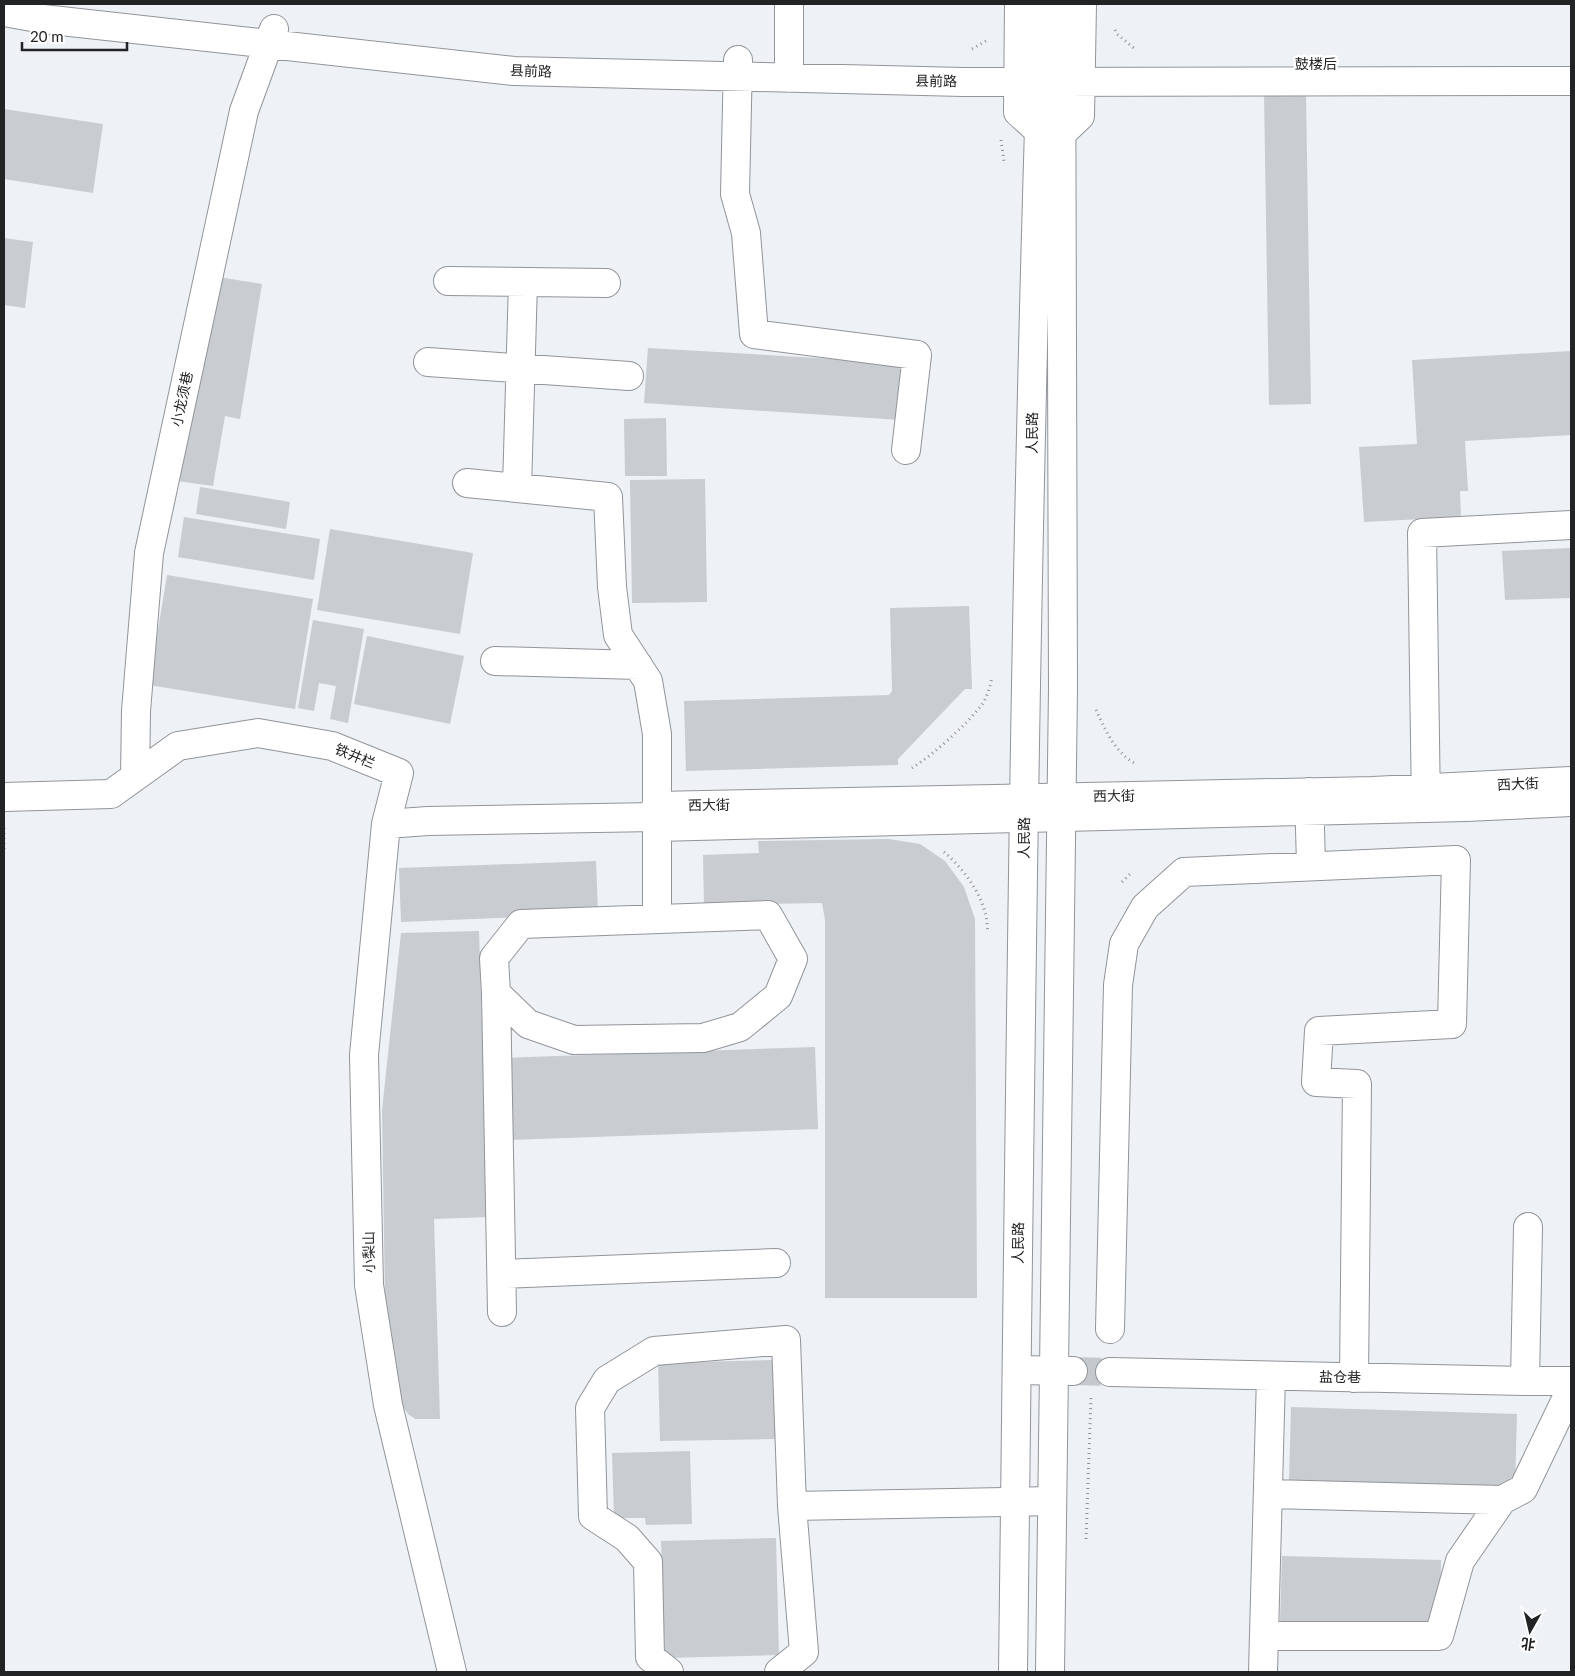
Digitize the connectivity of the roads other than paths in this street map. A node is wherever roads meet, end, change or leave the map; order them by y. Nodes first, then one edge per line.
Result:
1 (46, 4) edge
2 (789, 4) edge
3 (1019, 4) edge
4 (1043, 4) edge
5 (1062, 4) edge
6 (1082, 4) edge
7 (4, 12) edge
8 (271, 37) junction
9 (1571, 63) edge
10 (738, 68) junction
11 (789, 69) junction
12 (1050, 73) junction
13 (1571, 81) edge
14 (1050, 132) junction
15 (448, 281) dead end
16 (523, 282) junction
17 (606, 283) dead end
18 (428, 362) dead end
19 (520, 368) junction
20 (629, 376) dead end
21 (906, 450) dead end
22 (467, 483) dead end
23 (517, 488) junction
24 (1571, 525) edge
25 (495, 661) dead end
26 (638, 665) junction
27 (135, 777) junction
28 (1571, 782) edge
29 (4, 797) edge
30 (1426, 798) junction
31 (1309, 801) junction
32 (1571, 802) edge
33 (1061, 807) junction
34 (1024, 808) junction
35 (656, 817) junction
36 (386, 824) junction
37 (1311, 865) junction
38 (657, 919) junction
39 (496, 994) junction
40 (1528, 1227) dead end
41 (776, 1263) dead end
42 (502, 1274) junction
43 (502, 1312) dead end
44 (1110, 1329) dead end
45 (1017, 1370) junction
46 (1063, 1371) junction
47 (1110, 1372) tunnel mouth
48 (1271, 1376) junction
49 (1354, 1378) junction
50 (1525, 1381) junction
51 (1571, 1381) edge
52 (1571, 1389) edge
53 (1268, 1494) junction
54 (1502, 1500) junction
55 (1052, 1501) junction
56 (1015, 1502) junction
57 (792, 1506) junction
58 (1264, 1636) junction
59 (452, 1672) edge
60 (669, 1672) edge
61 (780, 1672) edge
62 (1013, 1672) edge
63 (1050, 1672) edge
64 (1263, 1672) edge

1 - 8 street, 县前路
2 - 11 street
3 - 12 street
4 - 12 street, 人民路
5 - 12 street, 人民路
6 - 12 street
7 - 8 street, 县前路
8 - 10 street, 县前路
8 - 27 street, 小龙须巷
9 - 12 street, 鼓楼后
10 - 11 street, 县前路
10 - 21 street
11 - 12 street, 县前路
12 - 13 street, 鼓楼后
12 - 14 street, 人民路
12 - 14 street
14 - 33 street, 人民路
14 - 34 street, 人民路
15 - 16 street
16 - 17 street
16 - 19 street
18 - 19 street
19 - 20 street
19 - 23 street
22 - 23 street
23 - 26 street
24 - 30 street
25 - 26 street
26 - 35 street
27 - 29 street, 铁井栏
27 - 36 street, 铁井栏
28 - 30 street, 西大街
30 - 31 street, 西大街
30 - 32 street, 西大街
31 - 33 street, 西大街
31 - 37 street
33 - 34 street, 西大街
33 - 46 street, 人民路
34 - 35 street, 西大街
34 - 45 street, 人民路
35 - 36 street
35 - 38 street
36 - 59 street, 小梨山
37 - 44 street
37 - 49 street
38 - 39 street
38 - 39 street
39 - 42 street
40 - 50 street
41 - 42 street
42 - 43 street
45 - 46 street
45 - 56 street, 人民路
46 - 55 street, 人民路
47 - 48 street, 盐仓巷
48 - 49 street, 盐仓巷
48 - 53 street
49 - 50 street, 盐仓巷
50 - 51 street, 盐仓巷
52 - 54 street
53 - 54 street
53 - 58 street
54 - 58 street
55 - 56 street
55 - 63 street, 人民路
56 - 57 street
56 - 62 street, 人民路
57 - 60 street
57 - 61 street
58 - 64 street

